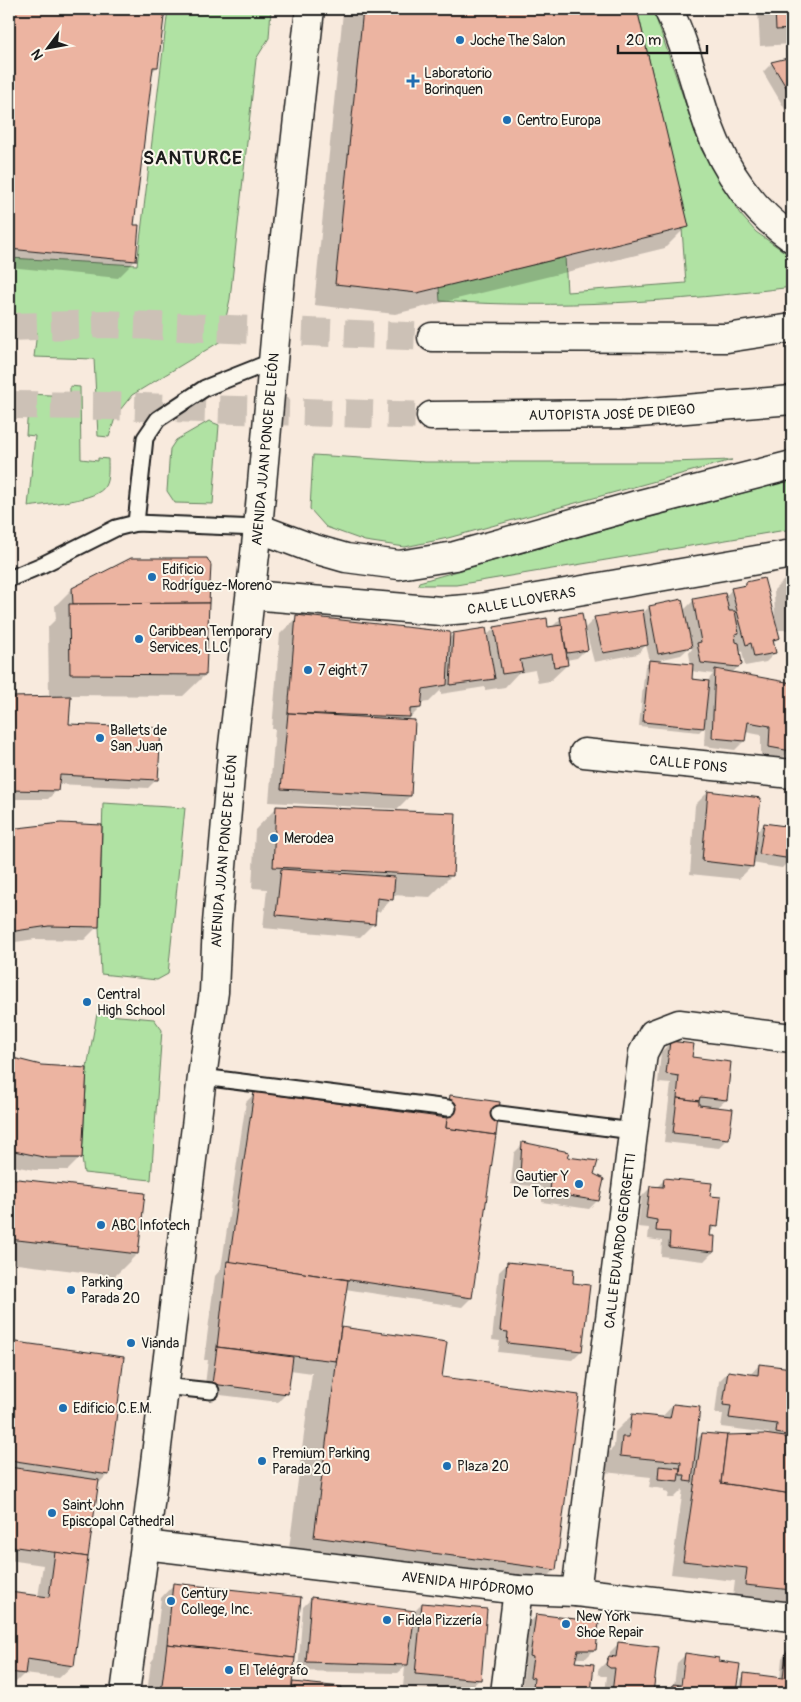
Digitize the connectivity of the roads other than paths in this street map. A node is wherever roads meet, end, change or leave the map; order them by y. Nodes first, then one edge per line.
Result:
1 (310, 9) edge
2 (668, 9) edge
3 (792, 238) edge
4 (792, 328) edge
5 (432, 337) tunnel mouth
6 (273, 361) junction
7 (792, 400) edge
8 (431, 416) tunnel mouth
9 (792, 465) edge
10 (136, 523) junction
11 (258, 528) junction
12 (792, 554) edge
13 (9, 579) edge
14 (251, 595) junction
15 (584, 753) dead end
16 (792, 774) edge
17 (792, 1038) edge
18 (202, 1077) junction
19 (448, 1108) dead end
20 (499, 1114) dead end
21 (633, 1131) junction
22 (164, 1386) junction
23 (211, 1391) dead end
24 (145, 1545) junction
25 (518, 1590) junction
26 (576, 1592) junction
27 (792, 1617) edge
28 (124, 1693) edge
29 (505, 1693) edge

1 - 6 main road, AVENIDA JUAN PONCE DE LEÓN
2 - 3 main road
4 - 5 main road
6 - 10 lane
6 - 11 main road, AVENIDA JUAN PONCE DE LEÓN
7 - 8 main road, AUTOPISTA JOSÉ DE DIEGO
9 - 11 main road
10 - 11 lane
10 - 13 lane
11 - 14 main road, AVENIDA JUAN PONCE DE LEÓN
12 - 14 main road, CALLE LLOVERAS
14 - 18 main road, AVENIDA JUAN PONCE DE LEÓN
15 - 16 main road, CALLE PONS
17 - 21 main road, CALLE EDUARDO GEORGETTI
18 - 19 lane
18 - 22 main road, AVENIDA JUAN PONCE DE LEÓN
20 - 21 lane
21 - 26 main road, CALLE EDUARDO GEORGETTI
22 - 23 lane
22 - 24 main road, AVENIDA JUAN PONCE DE LEÓN
24 - 25 main road, AVENIDA HIPÓDROMO
24 - 28 main road, AVENIDA JUAN PONCE DE LEÓN
25 - 26 main road, AVENIDA HIPÓDROMO
25 - 29 main road
26 - 27 main road, AVENIDA HIPÓDROMO

